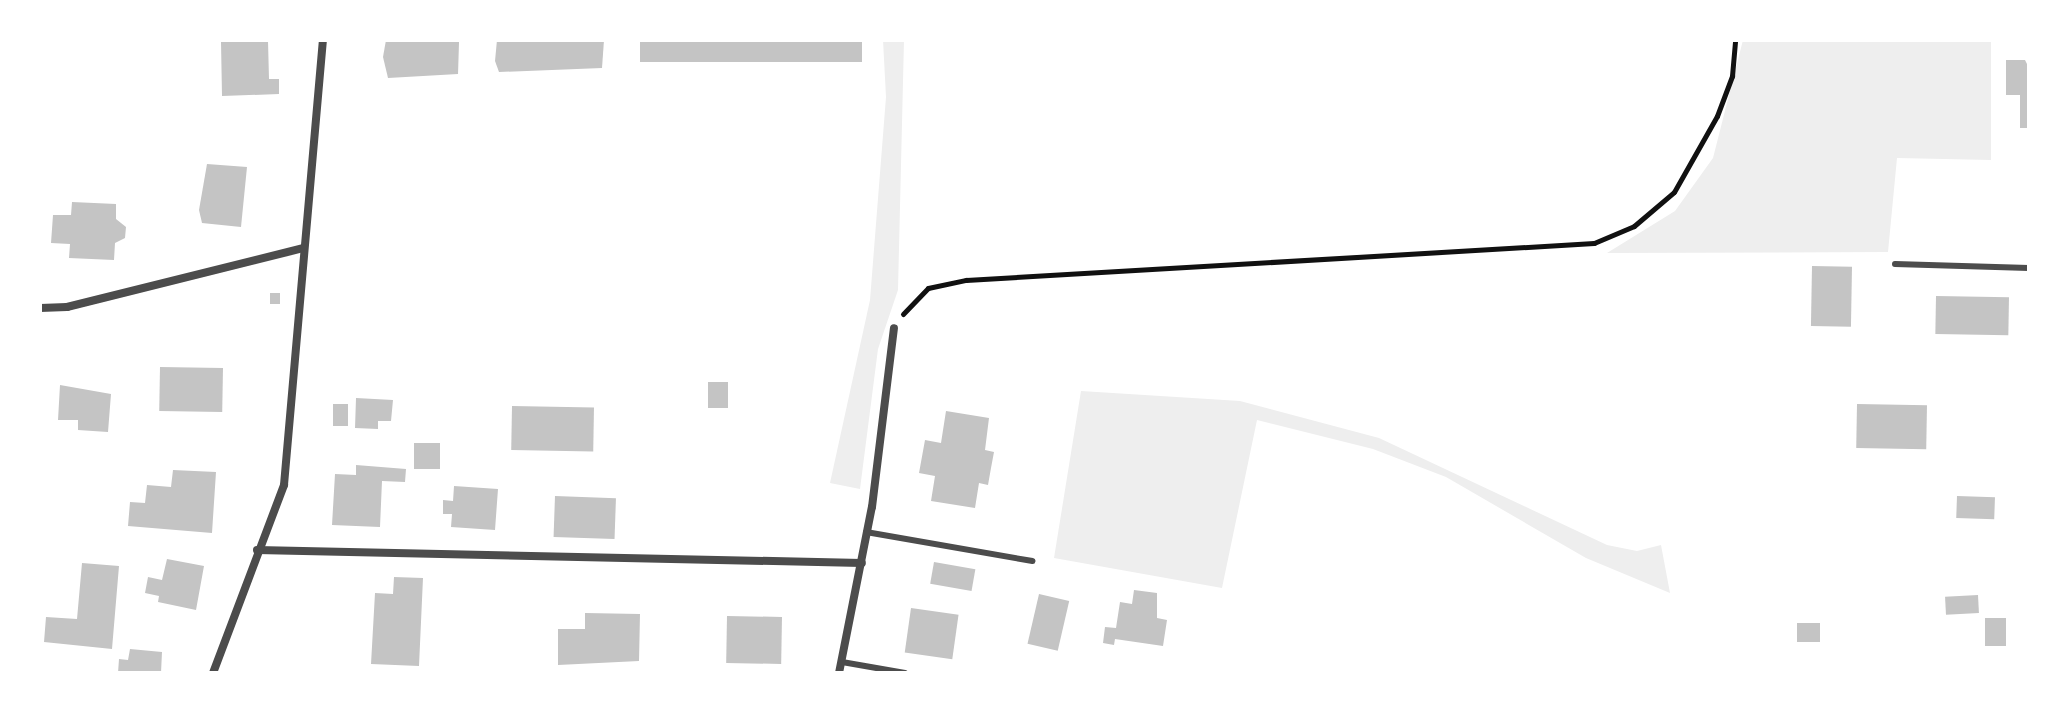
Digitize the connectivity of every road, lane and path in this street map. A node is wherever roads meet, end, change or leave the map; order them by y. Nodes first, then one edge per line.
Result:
1 (323, 40) edge
2 (1735, 40) edge
3 (304, 248) junction
4 (1895, 264) dead end
5 (2029, 268) edge
6 (40, 308) edge
7 (894, 328) joint
8 (866, 532) junction
9 (257, 550) junction
10 (1032, 561) dead end
11 (862, 563) junction
12 (842, 662) junction
13 (213, 673) edge
14 (839, 673) edge
15 (905, 673) edge

1 - 3 street
2 - 7 path
3 - 6 street
3 - 9 street
4 - 5 lane
7 - 8 street
8 - 10 lane
8 - 11 street
9 - 11 street
9 - 13 street
11 - 12 street
12 - 14 street
12 - 15 lane

